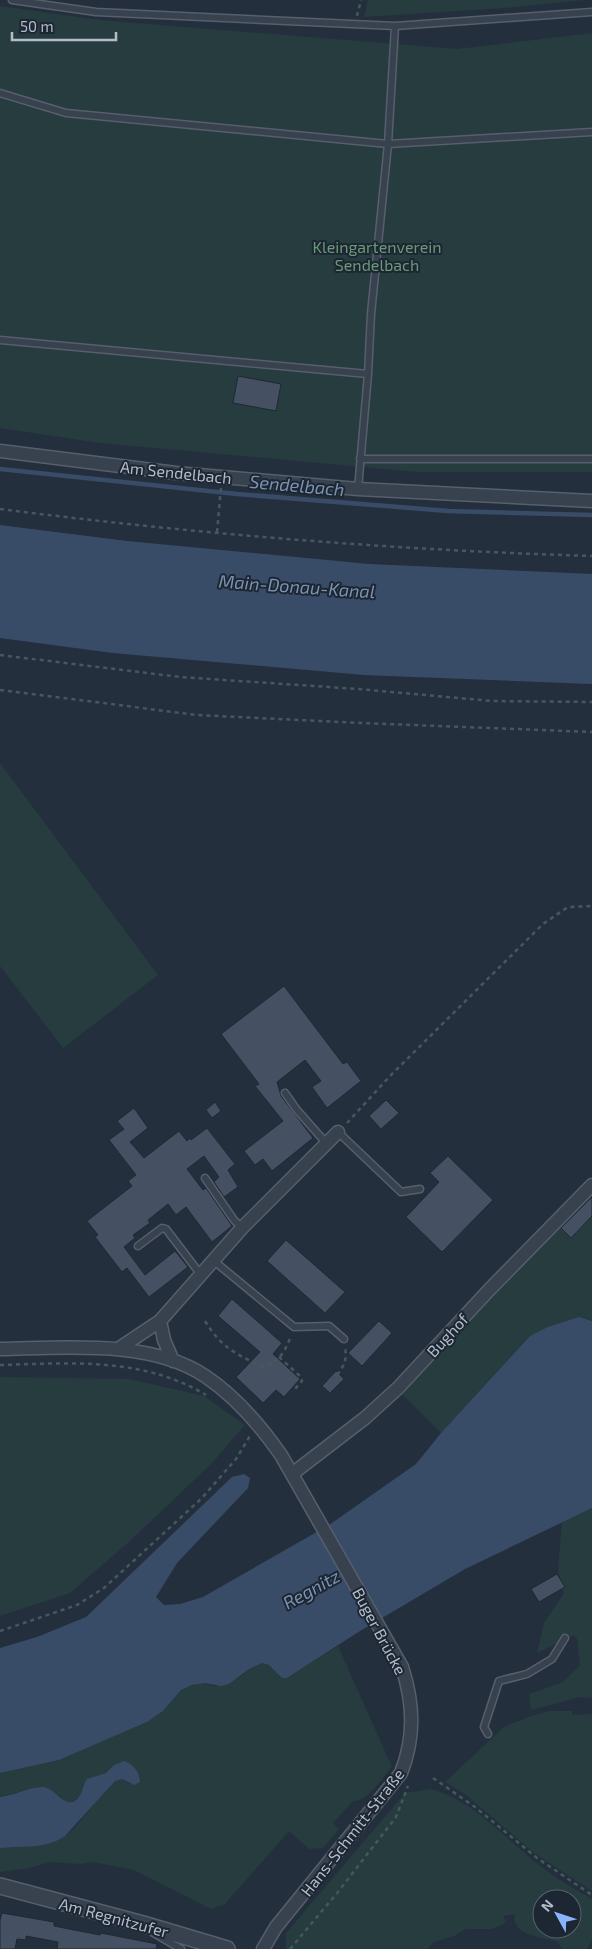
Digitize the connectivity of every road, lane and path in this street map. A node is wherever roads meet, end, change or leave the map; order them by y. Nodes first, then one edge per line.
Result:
1 (12, 0) edge
2 (361, 0) edge
3 (592, 12) edge
4 (355, 24) junction
5 (395, 26) junction
6 (0, 93) edge
7 (592, 132) edge
8 (388, 144) junction
9 (0, 340) edge
10 (368, 374) junction
11 (0, 451) edge
12 (360, 459) junction
13 (592, 460) edge
14 (222, 486) dead end
15 (358, 489) junction
16 (592, 501) edge
17 (0, 509) edge
18 (217, 533) junction
19 (592, 556) edge
20 (0, 655) edge
21 (0, 690) edge
22 (592, 702) edge
23 (592, 732) edge
24 (592, 906) edge
25 (285, 1093) dead end
26 (338, 1132) junction
27 (327, 1144) junction
28 (205, 1178) dead end
29 (592, 1185) edge
30 (420, 1189) dead end
31 (242, 1228) junction
32 (138, 1246) dead end
33 (214, 1261) junction
34 (201, 1275) junction
35 (160, 1321) junction
36 (205, 1321) dead end
37 (294, 1327) junction
38 (344, 1339) joint
39 (0, 1349) edge
40 (118, 1349) junction
41 (279, 1357) junction
42 (172, 1361) junction
43 (0, 1365) edge
44 (337, 1375) dead end
45 (292, 1387) dead end
46 (210, 1397) dead end
47 (260, 1426) junction
48 (292, 1474) junction
49 (0, 1631) edge
50 (565, 1638) dead end
51 (411, 1703) joint
52 (488, 1734) dead end
53 (433, 1778) dead end
54 (408, 1786) dead end
55 (0, 1886) edge
56 (592, 1895) edge
57 (138, 1923) junction
58 (182, 1949) edge
59 (227, 1949) edge
60 (262, 1949) edge
61 (290, 1949) edge

1 - 4 lane
2 - 4 path
3 - 5 lane
4 - 5 lane
5 - 8 lane
6 - 8 lane
7 - 8 lane
8 - 10 lane
9 - 10 lane
10 - 12 lane
11 - 15 street, Am Sendelbach
12 - 13 lane
12 - 15 lane
14 - 18 path
15 - 16 street, Am Sendelbach
17 - 18 path
18 - 19 path
20 - 22 path
21 - 23 path
24 - 26 path
25 - 27 lane
26 - 27 street
26 - 30 lane
27 - 31 street
28 - 31 lane
29 - 48 street, Bughof
31 - 33 street
32 - 34 lane
33 - 34 street
33 - 37 lane
34 - 35 street
35 - 40 street
35 - 42 street
36 - 41 path
37 - 38 lane
37 - 41 path
38 - 44 path
39 - 40 street
40 - 42 street
41 - 45 path
42 - 47 street
43 - 46 path
47 - 48 street
47 - 49 path
48 - 51 street, Buger Brücke
50 - 52 lane
51 - 60 street, Hans-Schmitt-Straße
53 - 56 path
54 - 61 path
55 - 57 street, Am Regnitzufer
57 - 58 lane
57 - 59 street, Am Regnitzufer

